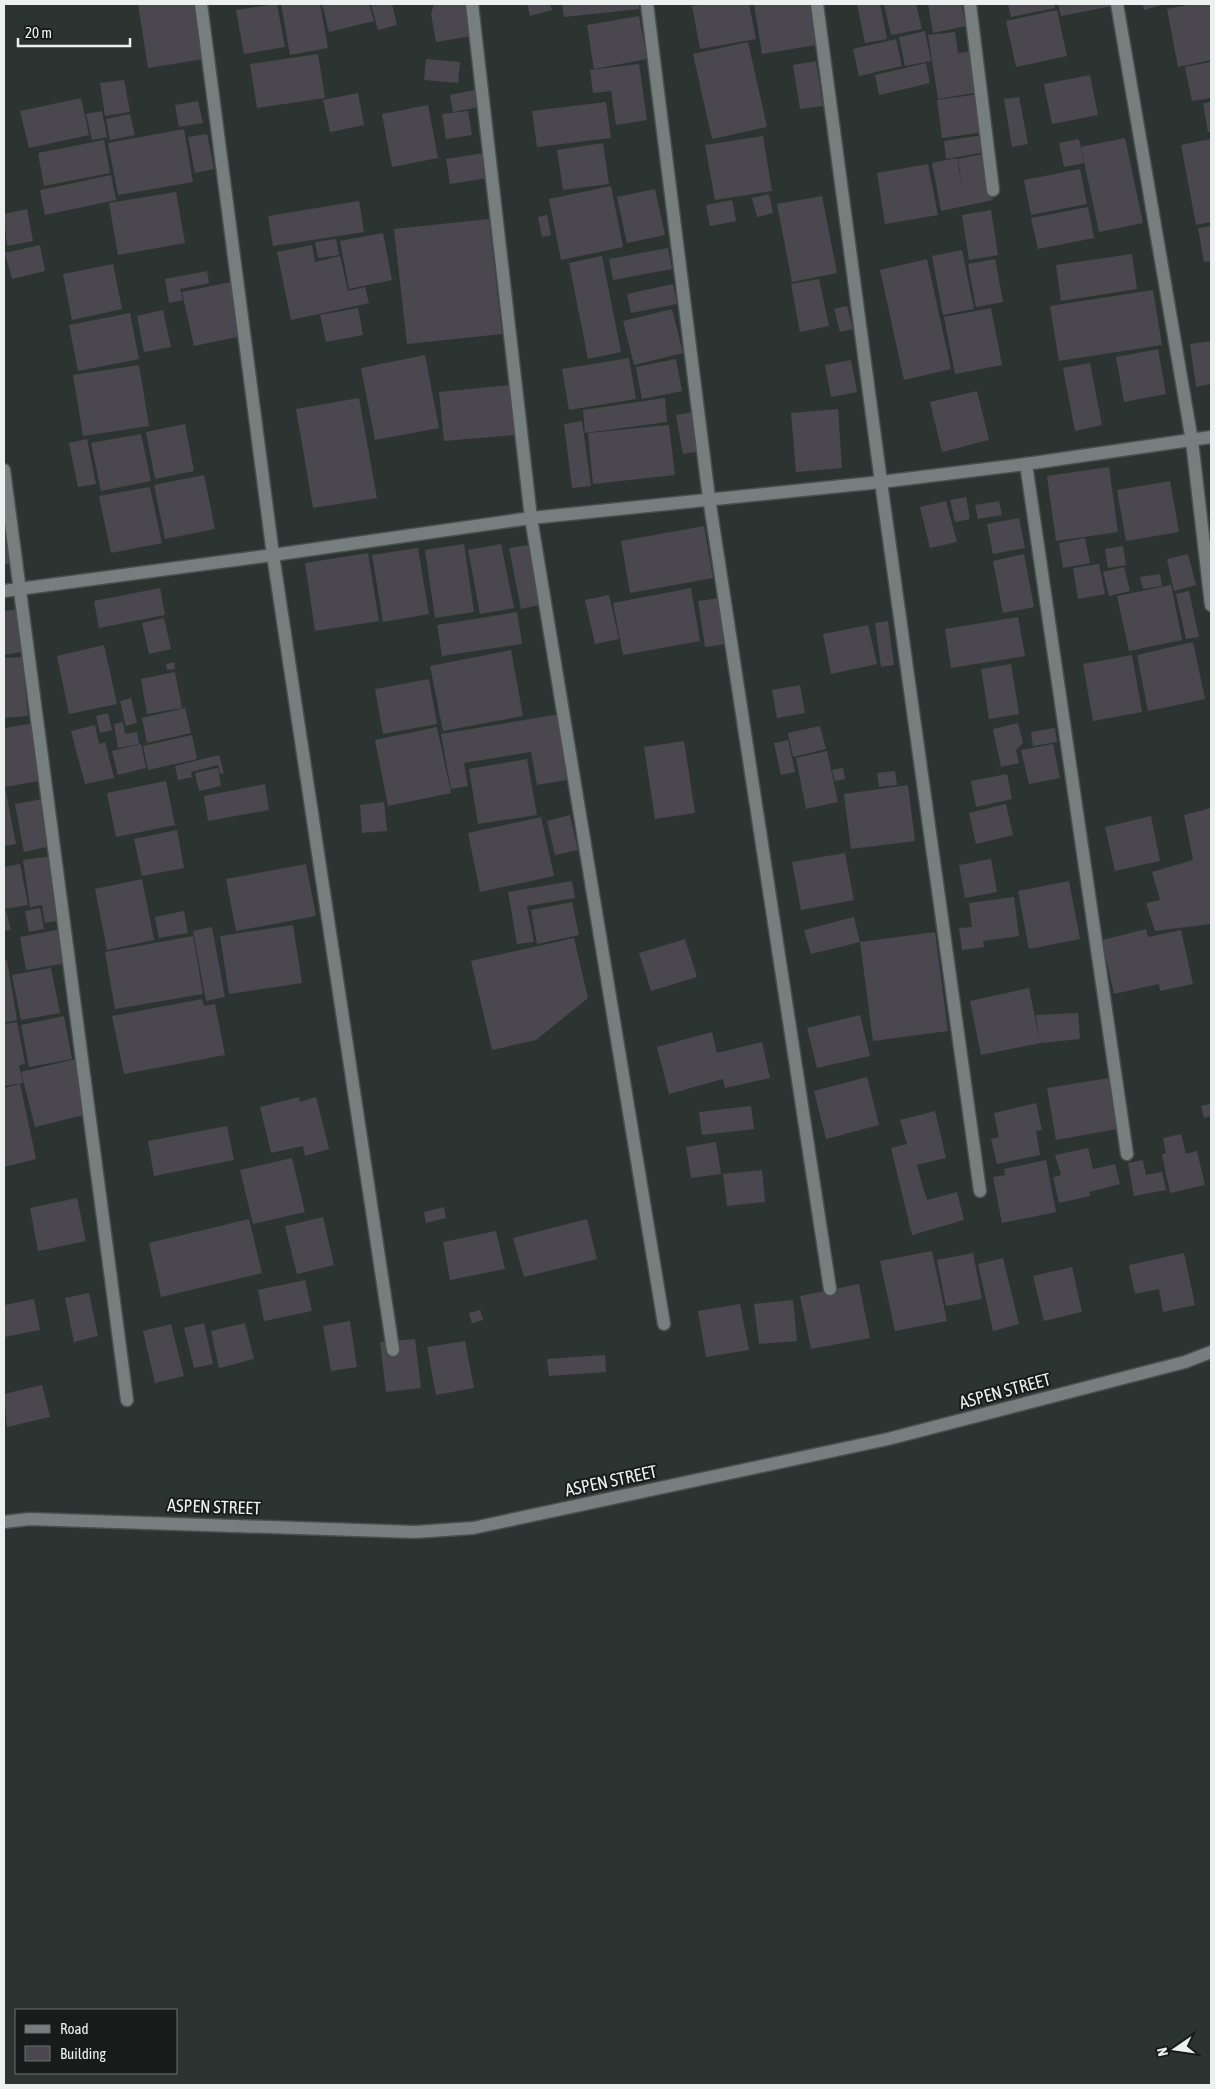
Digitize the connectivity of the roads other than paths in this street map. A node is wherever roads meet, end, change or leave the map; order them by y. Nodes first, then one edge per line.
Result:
1 (202, 4) edge
2 (472, 4) edge
3 (647, 4) edge
4 (817, 4) edge
5 (970, 4) edge
6 (1117, 4) edge
7 (994, 190) dead end
8 (1211, 437) edge
9 (1192, 441) junction
10 (1026, 464) junction
11 (4, 470) edge
12 (881, 482) junction
13 (709, 498) junction
14 (530, 518) junction
15 (273, 555) junction
16 (21, 588) junction
17 (4, 591) edge
18 (1211, 605) edge
19 (1127, 1154) dead end
20 (980, 1190) dead end
21 (830, 1289) dead end
22 (664, 1324) dead end
23 (393, 1350) dead end
24 (1211, 1352) edge
25 (127, 1400) dead end
26 (4, 1522) edge

1 - 15 street
2 - 14 street
3 - 13 street
4 - 12 street
5 - 7 street
6 - 9 street
8 - 9 street
9 - 10 street
9 - 18 street
10 - 12 street
10 - 19 street
11 - 16 street
12 - 13 street
12 - 20 street
13 - 14 street
13 - 21 street
14 - 15 street
14 - 22 street
15 - 16 street
15 - 23 street
16 - 17 street
16 - 25 street
24 - 26 street, ASPEN STREET

